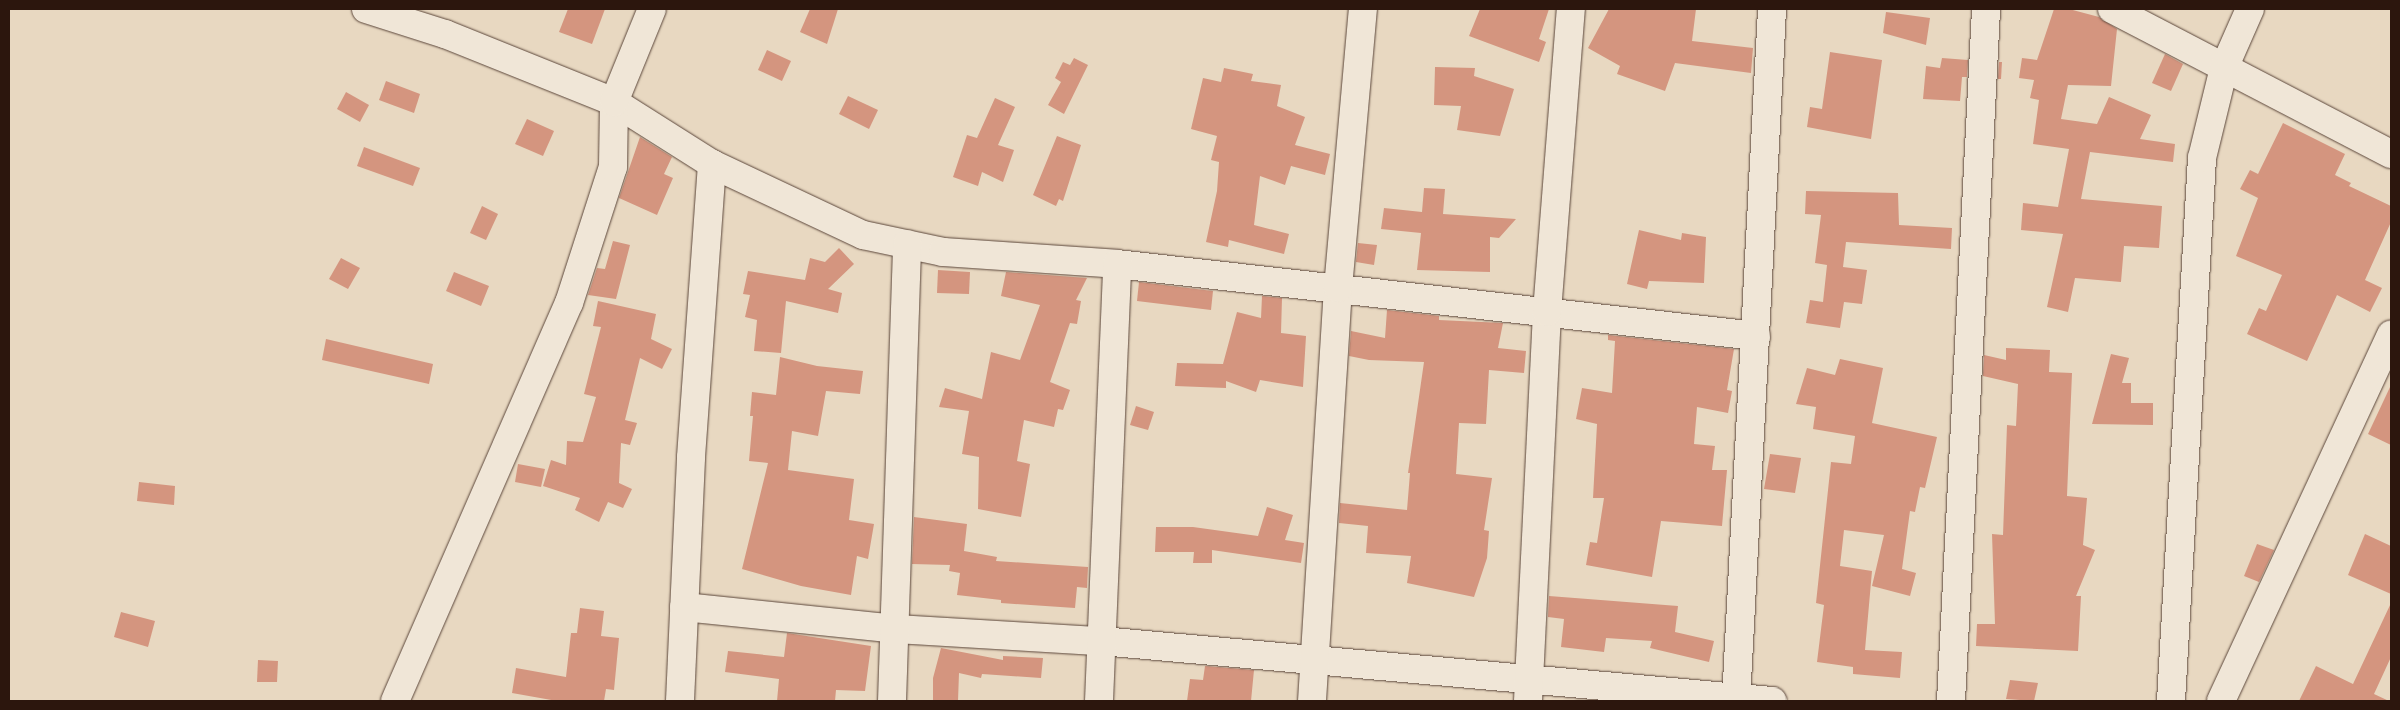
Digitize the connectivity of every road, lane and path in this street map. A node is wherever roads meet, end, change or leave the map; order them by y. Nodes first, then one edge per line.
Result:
1 (366, 9) edge
2 (652, 9) edge
3 (1363, 9) edge
4 (1571, 9) edge
5 (1772, 9) edge
6 (1986, 9) edge
7 (2112, 9) edge
8 (2250, 9) edge
9 (2224, 68) junction
10 (614, 102) junction
11 (2391, 154) edge
12 (712, 164) junction
13 (907, 244) junction
14 (1117, 264) junction
15 (1338, 288) junction
16 (1547, 312) junction
17 (2391, 335) edge
18 (1756, 336) junction
19 (684, 607) junction
20 (896, 629) junction
21 (1102, 641) junction
22 (1315, 661) junction
23 (1528, 691) edge
24 (1736, 700) edge
25 (395, 701) edge
26 (680, 701) edge
27 (892, 701) edge
28 (1100, 701) edge
29 (1312, 701) edge
30 (1772, 701) edge
31 (1952, 701) edge
32 (2171, 701) edge
33 (2221, 701) edge

1 - 10 street
2 - 10 street
3 - 15 street
4 - 16 street
5 - 18 street
6 - 31 street
7 - 9 street
8 - 9 street
9 - 11 street
9 - 32 street
10 - 12 street
10 - 25 street
12 - 13 street
12 - 19 street
13 - 14 street
13 - 20 street
14 - 15 street
14 - 21 street
15 - 16 street
15 - 22 street
16 - 18 street
16 - 23 street
17 - 33 street
18 - 24 street
19 - 20 street
19 - 26 street
20 - 21 street
20 - 27 street
21 - 22 street
21 - 28 street
22 - 23 street
22 - 29 street
23 - 24 street
24 - 30 street

